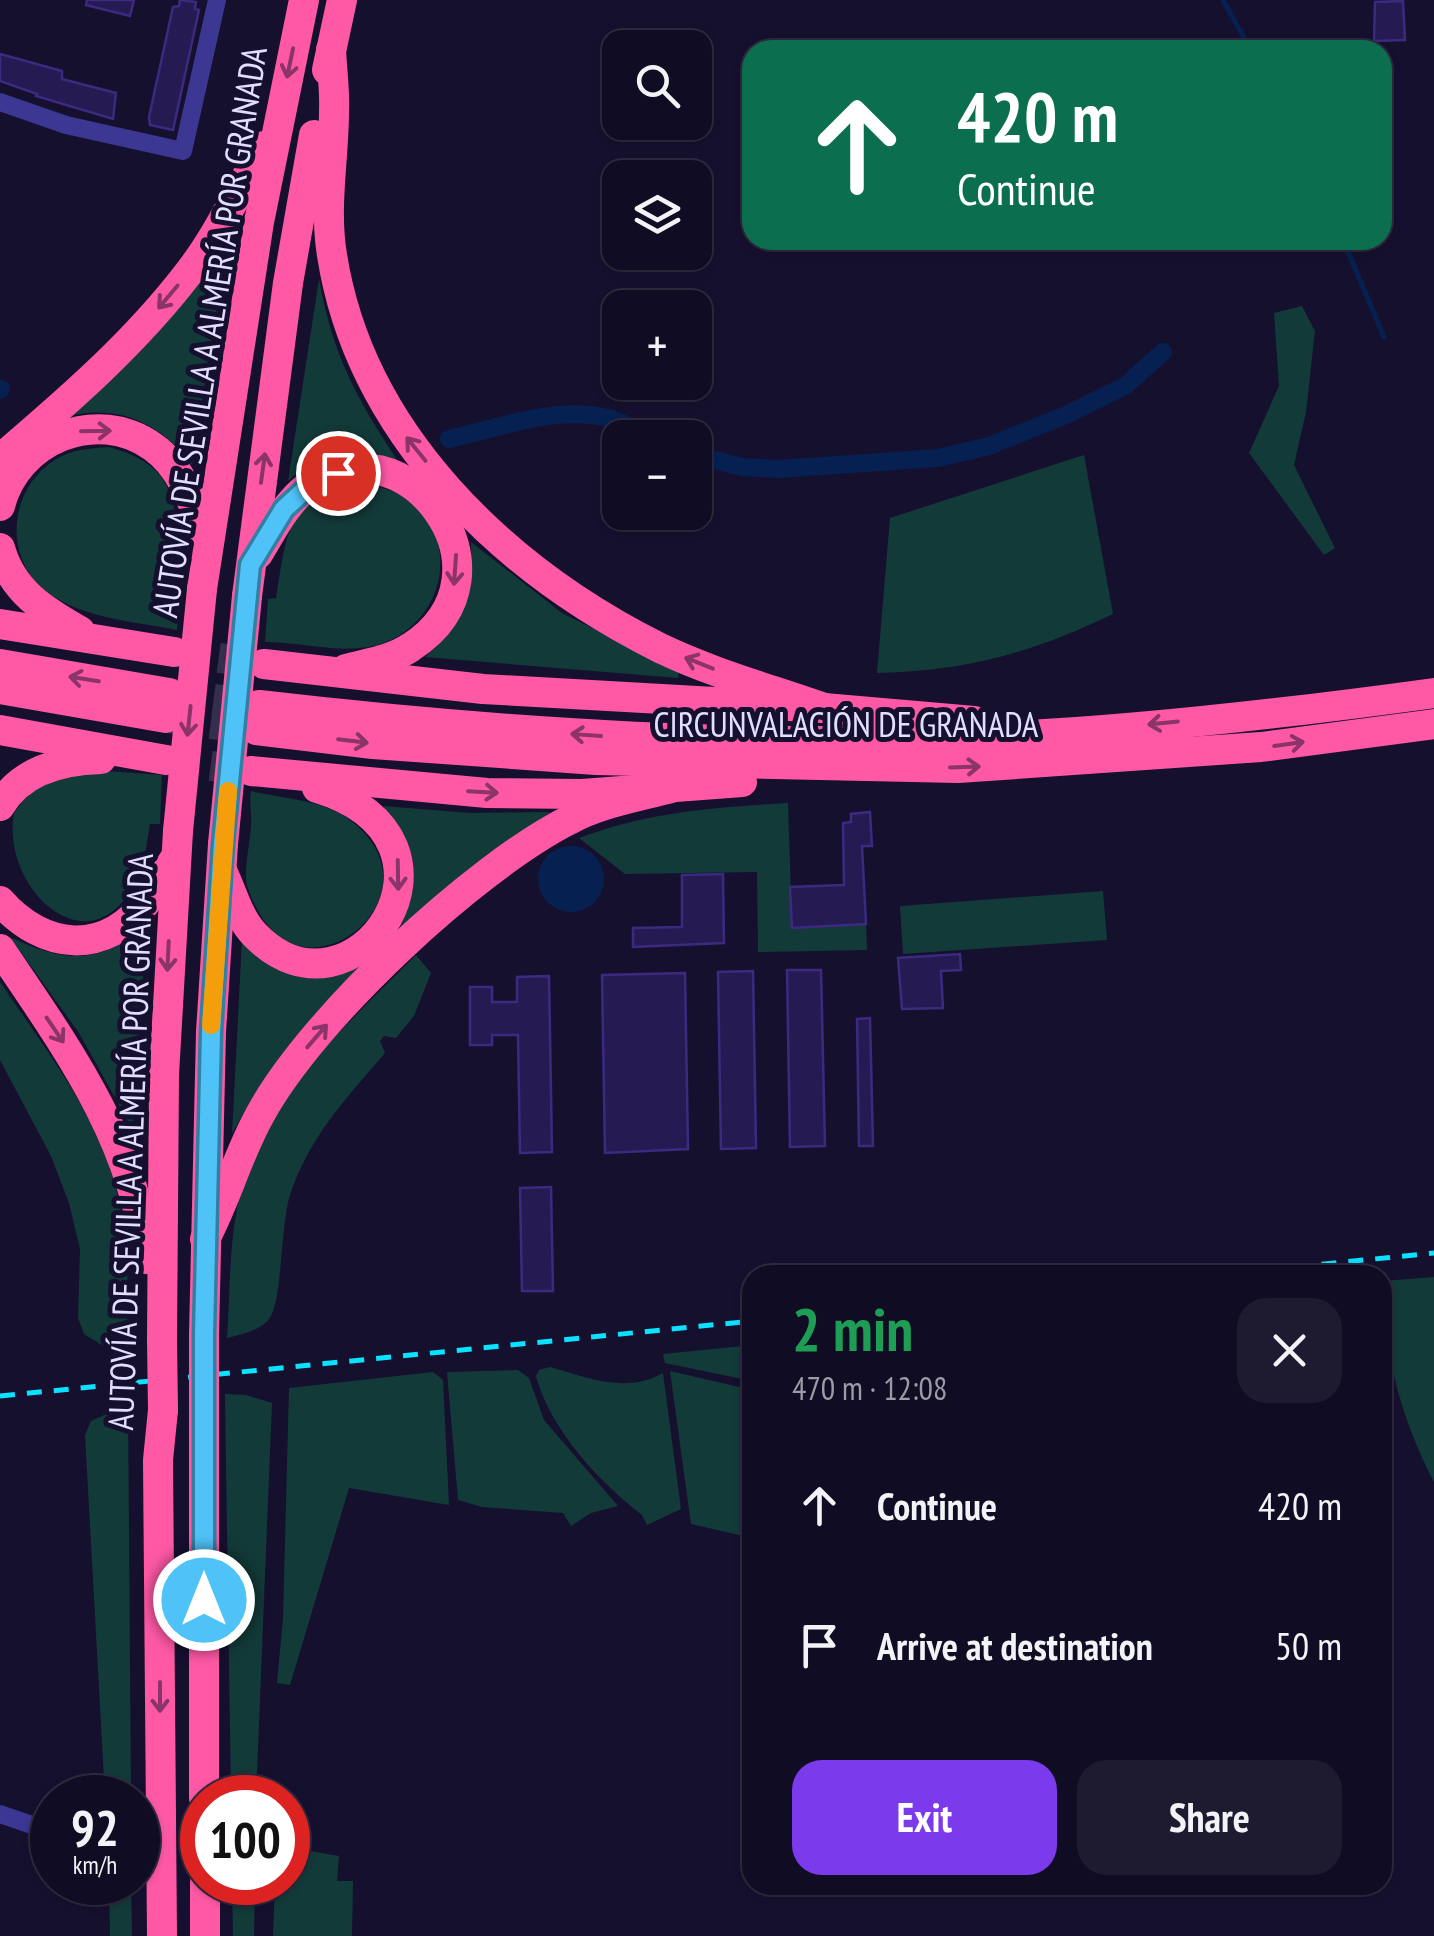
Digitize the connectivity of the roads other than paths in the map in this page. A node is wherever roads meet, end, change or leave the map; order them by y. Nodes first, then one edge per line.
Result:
1 (217, 0) edge
2 (304, 0) edge
3 (342, 0) edge
4 (331, 50) junction
5 (0, 102) edge
6 (276, 126) junction
7 (0, 458) edge
8 (0, 506) edge
9 (208, 545) junction
10 (0, 548) edge
11 (250, 565) junction
12 (0, 624) edge
13 (96, 640) junction
14 (174, 652) tunnel mouth
15 (0, 664) edge
16 (264, 664) tunnel mouth
17 (330, 673) junction
18 (0, 689) edge
19 (1434, 693) edge
20 (824, 708) junction
21 (1434, 724) edge
22 (0, 730) edge
23 (1050, 733) junction
24 (868, 766) junction
25 (671, 788) junction
26 (0, 806) edge
27 (176, 844) junction
28 (222, 856) junction
29 (0, 901) edge
30 (0, 949) edge
31 (206, 1239) junction
32 (155, 1341) junction
33 (204, 1775) edge
34 (0, 1814) edge
35 (30, 1824) edge
36 (205, 1905) edge
37 (162, 1936) edge
38 (205, 1936) edge

1 - 5 street
2 -> 6 highway, AUTOVÍA DE SEVILLA A ALMERÍA POR GRANADA
3 - 4 highway, AUTOVÍA DE SEVILLA A ALMERÍA POR GRANADA
11 -> 4 highway, AUTOVÍA DE SEVILLA A ALMERÍA POR GRANADA
20 -> 4 highway
6 -> 7 highway
6 - 9 highway, AUTOVÍA DE SEVILLA A ALMERÍA POR GRANADA
8 -> 9 highway
9 -> 27 highway, AUTOVÍA DE SEVILLA A ALMERÍA POR GRANADA, bridge
10 - 13 highway
11 -> 17 highway
11 - 28 highway, AUTOVÍA DE SEVILLA A ALMERÍA POR GRANADA, bridge
12 - 13 highway
13 - 14 highway
18 -> 15 highway
16 - 17 highway
17 - 20 highway
19 -> 23 highway, CIRCUNVALACIÓN DE GRANADA
20 - 23 highway
24 -> 21 highway, CIRCUNVALACIÓN DE GRANADA
22 - 26 highway
23 -> 24 highway, CIRCUNVALACIÓN DE GRANADA
24 - 25 highway
25 - 28 highway
31 -> 25 highway
27 - 29 highway
27 -> 32 highway, AUTOVÍA DE SEVILLA A ALMERÍA POR GRANADA
28 - 31 highway, AUTOVÍA DE SEVILLA A ALMERÍA POR GRANADA
30 -> 32 highway
31 - 33 highway, AUTOVÍA DE SEVILLA A ALMERÍA POR GRANADA, bridge
32 -> 37 highway, AUTOVÍA DE SEVILLA A ALMERÍA POR GRANADA, bridge
34 - 35 street
36 - 38 highway

